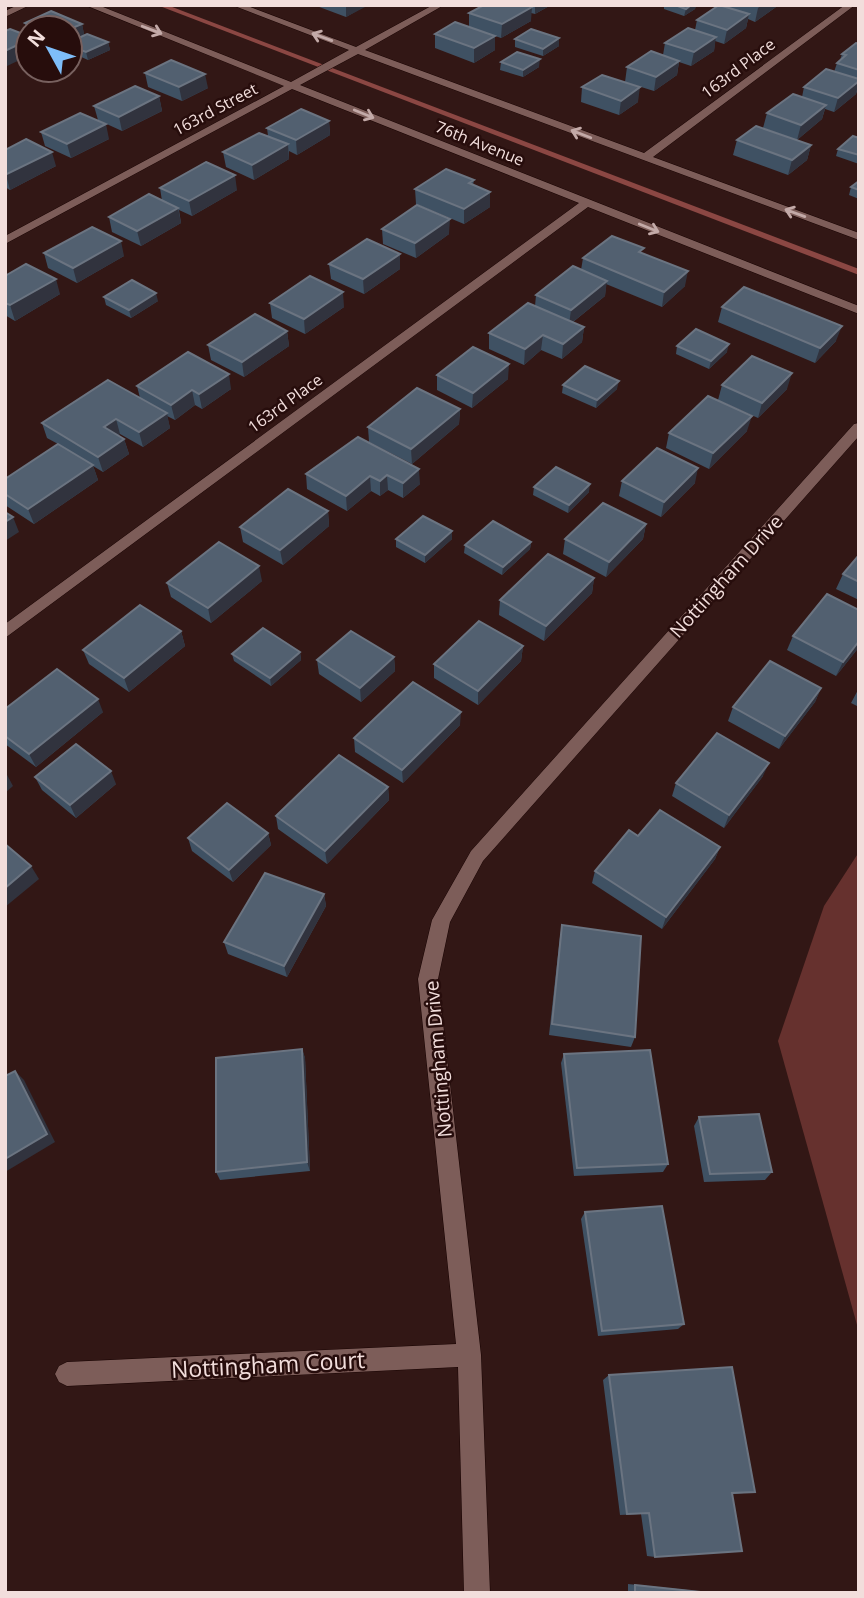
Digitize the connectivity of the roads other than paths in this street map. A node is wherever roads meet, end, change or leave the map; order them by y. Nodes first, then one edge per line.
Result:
1 (26, 5) edge
2 (89, 5) edge
3 (236, 5) edge
4 (440, 5) edge
5 (851, 5) edge
6 (5, 14) edge
7 (358, 50) junction
8 (292, 85) junction
9 (645, 158) junction
10 (586, 203) junction
11 (859, 236) edge
12 (5, 241) edge
13 (859, 310) edge
14 (859, 427) edge
15 (5, 632) edge
16 (469, 1355) junction
17 (66, 1374) dead end
18 (477, 1593) edge

1 - 6 street
2 -> 8 street, 76th Avenue
7 -> 3 street
4 - 7 street, 163rd Street
5 - 9 street, 163rd Place
7 - 8 street, 163rd Street
9 -> 7 street
8 -> 10 street, 76th Avenue
8 - 12 street, 163rd Street
11 -> 9 street
10 -> 13 street, 76th Avenue
10 - 15 street, 163rd Place
14 - 16 street, Nottingham Drive
16 - 17 street, Nottingham Court
16 - 18 street, Nottingham Drive

